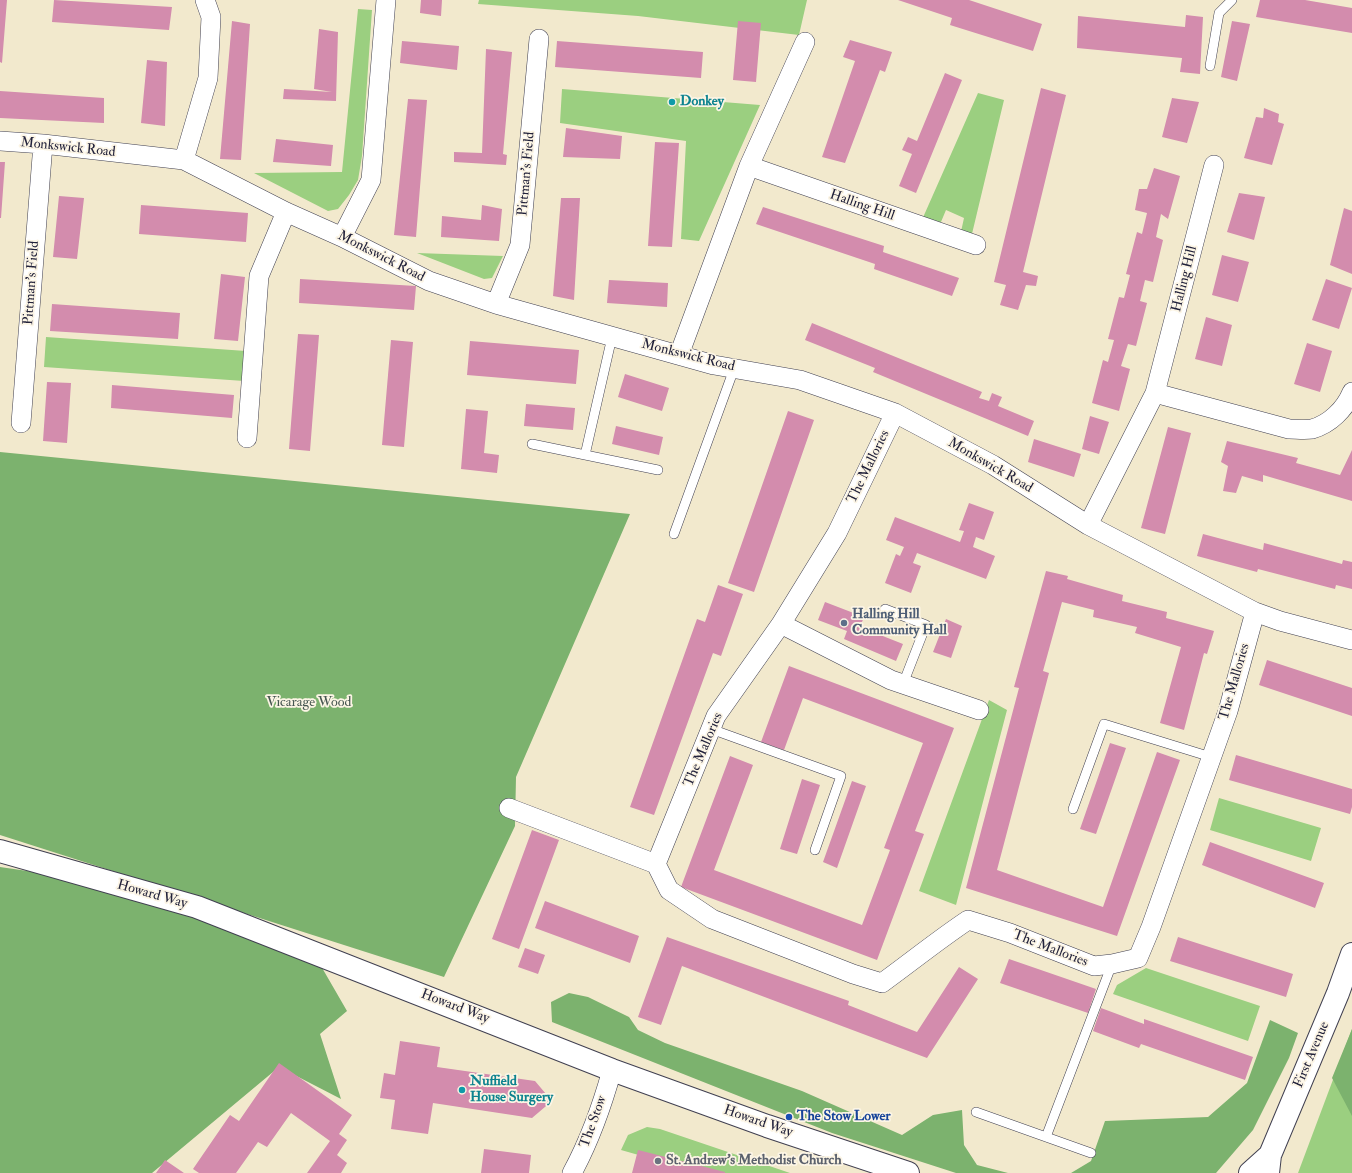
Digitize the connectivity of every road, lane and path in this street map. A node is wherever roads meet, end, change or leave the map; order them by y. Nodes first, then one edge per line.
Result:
1 (205, 0) edge
2 (386, 0) edge
3 (1232, 0) edge
4 (539, 39) dead end
5 (805, 42) dead end
6 (1210, 66) dead end
7 (0, 141) edge
8 (43, 144) junction
9 (184, 160) junction
10 (1214, 165) dead end
11 (749, 166) junction
12 (286, 212) junction
13 (342, 237) junction
14 (976, 245) dead end
15 (496, 304) junction
16 (612, 337) junction
17 (679, 356) junction
18 (734, 368) junction
19 (1352, 392) edge
20 (1155, 393) junction
21 (895, 414) junction
22 (21, 423) dead end
23 (248, 438) dead end
24 (532, 444) dead end
25 (585, 455) junction
26 (658, 470) dead end
27 (1088, 525) junction
28 (674, 534) dead end
29 (885, 610) dead end
30 (1255, 612) junction
31 (781, 624) junction
32 (1352, 640) edge
33 (903, 684) junction
34 (979, 710) dead end
35 (711, 729) junction
36 (1211, 757) junction
37 (509, 808) dead end
38 (1073, 809) dead end
39 (816, 850) dead end
40 (0, 851) edge
41 (656, 864) junction
42 (1352, 954) edge
43 (1112, 964) junction
44 (612, 1070) junction
45 (976, 1112) dead end
46 (1046, 1137) junction
47 (1091, 1153) dead end
48 (1269, 1164) edge
49 (572, 1173) edge
50 (908, 1173) edge
51 (1250, 1173) edge

1 - 9 street
2 - 13 street
3 - 6 lane
4 - 15 street, Pittman's Field
5 - 11 street
7 - 8 street, Monkswick Road
8 - 9 street, Monkswick Road
8 - 22 street, Pittman's Field
9 - 12 street, Monkswick Road
10 - 20 street, Halling Hill
11 - 14 street, Halling Hill
11 - 17 street
12 - 13 street, Monkswick Road
12 - 23 street
13 - 15 street, Monkswick Road
15 - 16 street, Monkswick Road
16 - 17 street, Monkswick Road
16 - 25 lane
17 - 18 street, Monkswick Road
18 - 21 street, Monkswick Road
18 - 28 lane
19 - 20 street
20 - 27 street, Halling Hill
21 - 27 street, Monkswick Road
21 - 31 street, The Mallories
24 - 25 lane
25 - 26 lane
27 - 30 street, Monkswick Road
29 - 33 lane
30 - 32 street, Monkswick Road
30 - 36 street, The Mallories
31 - 33 street
31 - 35 street, The Mallories
33 - 34 street
35 - 39 lane
35 - 41 street, The Mallories
36 - 38 lane
36 - 43 street, The Mallories
37 - 41 street
40 - 44 street, Howard Way
41 - 43 street, The Mallories
42 - 48 street, First Avenue
43 - 46 lane
44 - 49 street, The Stow
44 - 50 street, Howard Way
45 - 46 lane
46 - 47 lane
48 - 51 street, First Avenue

